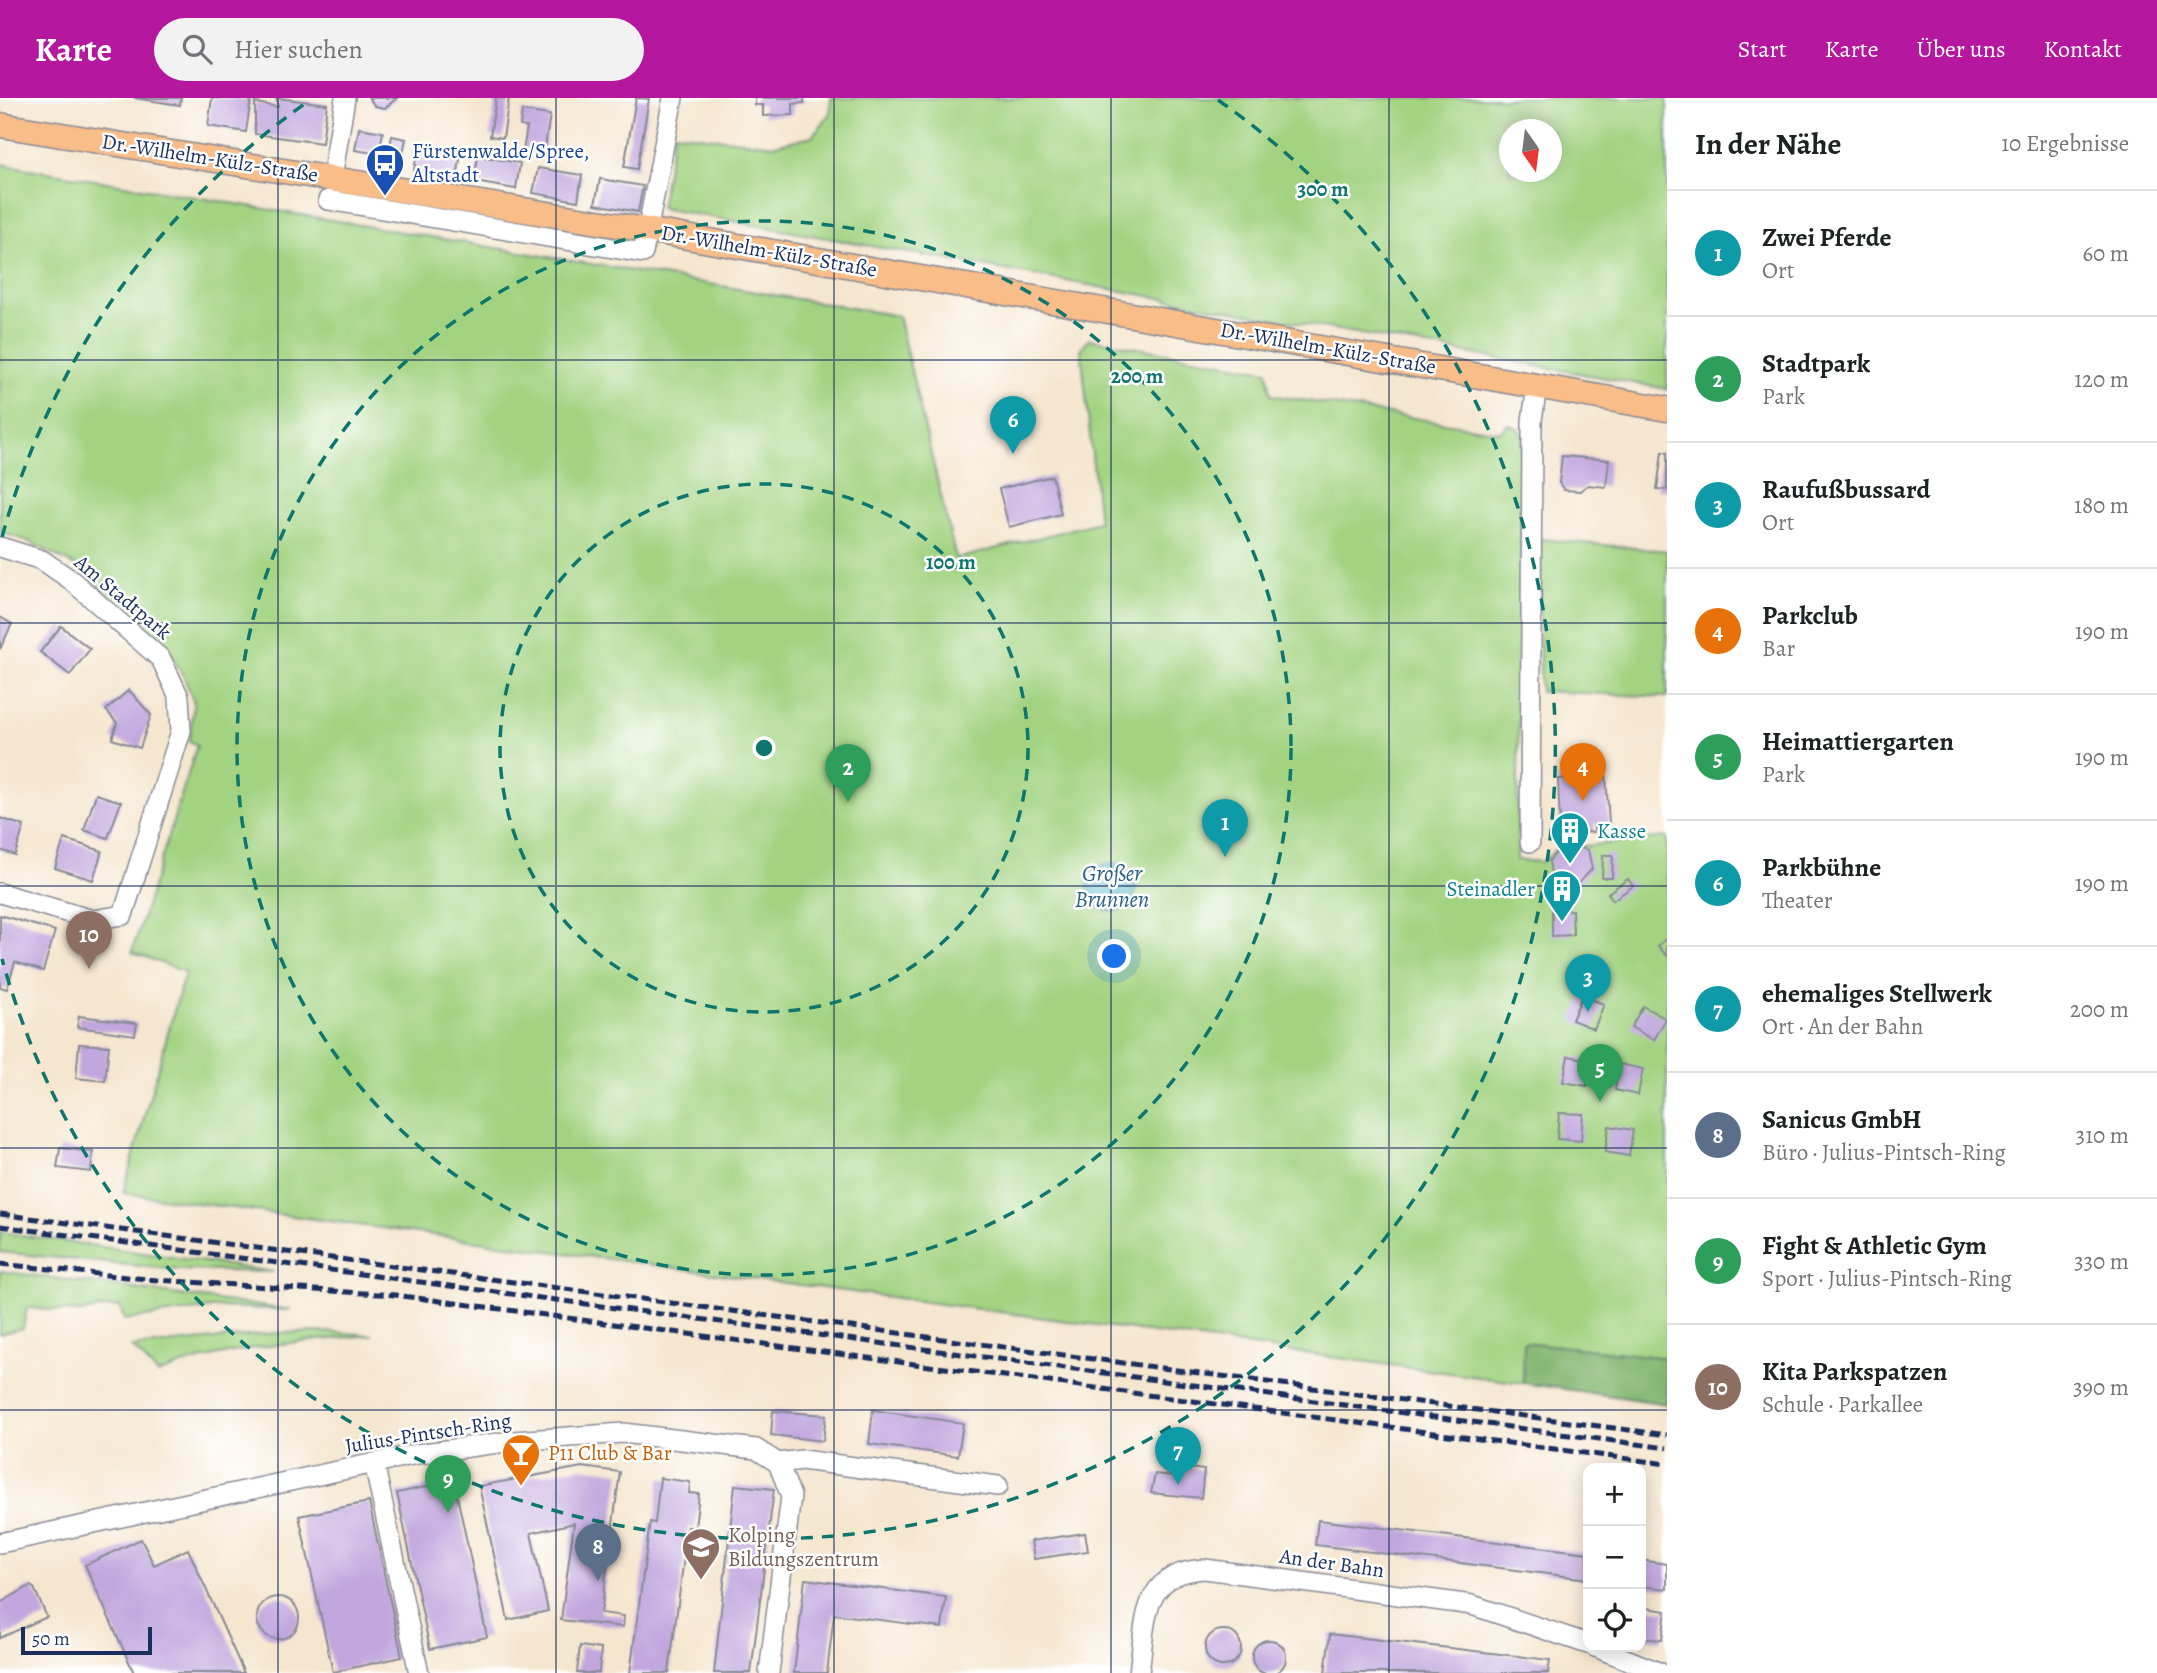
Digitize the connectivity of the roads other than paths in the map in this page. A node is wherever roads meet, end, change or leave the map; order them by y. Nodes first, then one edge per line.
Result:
1 (345, 98) edge
2 (673, 98) edge
3 (0, 125) edge
4 (330, 189) junction
5 (647, 230) junction
6 (1538, 385) junction
7 (1667, 409) edge
8 (0, 547) edge
9 (1530, 842) dead end
10 (0, 893) edge
11 (374, 1463) junction
12 (778, 1463) junction
13 (998, 1486) dead end
14 (0, 1543) edge
15 (1583, 1642) edge
16 (1608, 1652) edge
17 (419, 1673) edge
18 (769, 1673) edge
19 (1139, 1673) edge
20 (1661, 1673) edge

1 - 4 street
2 - 5 street
3 - 4 main road, Dr.-Wilhelm-Külz-Straße
4 - 5 main road, Dr.-Wilhelm-Külz-Straße
5 - 6 main road, Dr.-Wilhelm-Külz-Straße
6 - 7 main road, Dr.-Wilhelm-Külz-Straße
6 - 9 street
8 - 10 street, Am Stadtpark
11 - 12 street, Julius-Pintsch-Ring
11 - 14 street, Julius-Pintsch-Ring
11 - 17 street
12 - 13 street
12 - 18 street
15 - 19 street, An der Bahn
16 - 20 street

